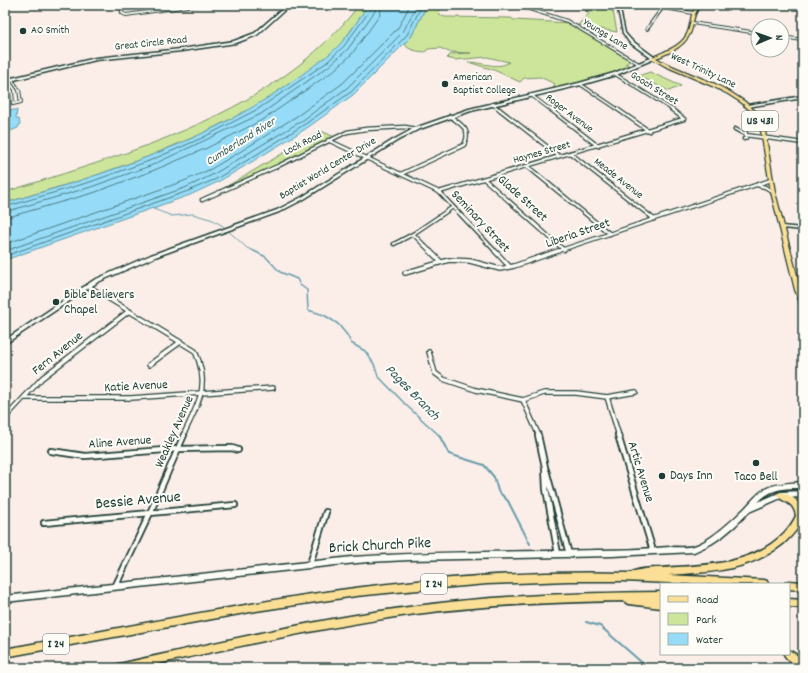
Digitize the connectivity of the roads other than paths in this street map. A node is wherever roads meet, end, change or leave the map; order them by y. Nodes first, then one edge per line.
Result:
1 (121, 5) edge
2 (196, 5) edge
3 (285, 5) edge
4 (289, 5) edge
5 (518, 5) edge
6 (592, 5) edge
7 (618, 5) edge
8 (649, 5) edge
9 (700, 5) edge
10 (663, 7) junction
11 (587, 10) dead end
12 (693, 13) junction
13 (692, 23) junction
14 (647, 29) dead end
15 (750, 32) edge
16 (790, 38) edge
17 (803, 40) edge
18 (653, 58) junction
19 (639, 64) junction
20 (5, 72) edge
21 (615, 74) junction
22 (11, 79) junction
23 (5, 82) edge
24 (580, 84) junction
25 (531, 95) junction
26 (803, 97) edge
27 (492, 104) junction
28 (747, 106) junction
29 (450, 116) junction
30 (684, 118) joint
31 (735, 129) dead end
32 (745, 129) dead end
33 (416, 130) junction
34 (649, 131) junction
35 (746, 134) junction
36 (764, 137) junction
37 (744, 139) dead end
38 (328, 140) junction
39 (803, 143) edge
40 (598, 146) junction
41 (570, 153) junction
42 (559, 156) junction
43 (366, 158) junction
44 (527, 166) junction
45 (401, 174) junction
46 (484, 178) junction
47 (771, 180) junction
48 (756, 184) junction
49 (439, 192) junction
50 (773, 192) junction
51 (202, 200) dead end
52 (453, 207) junction
53 (654, 219) junction
54 (782, 227) junction
55 (803, 229) edge
56 (414, 234) junction
57 (610, 234) junction
58 (394, 244) dead end
59 (564, 250) junction
60 (441, 262) junction
61 (509, 266) junction
62 (405, 274) dead end
63 (88, 286) junction
64 (803, 303) edge
65 (129, 311) junction
66 (5, 342) edge
67 (179, 343) junction
68 (429, 352) dead end
69 (149, 365) dead end
70 (273, 388) dead end
71 (636, 392) dead end
72 (202, 393) junction
73 (607, 397) junction
74 (24, 398) junction
75 (523, 400) junction
76 (5, 418) edge
77 (178, 449) junction
78 (238, 450) dead end
79 (51, 451) dead end
80 (545, 467) junction
81 (803, 485) edge
82 (803, 494) edge
83 (781, 495) junction
84 (235, 505) dead end
85 (746, 511) junction
86 (326, 512) dead end
87 (150, 513) junction
88 (801, 514) edge
89 (44, 523) dead end
90 (653, 552) junction
91 (569, 555) junction
92 (558, 556) junction
93 (310, 564) junction
94 (623, 577) junction
95 (744, 583) edge
96 (790, 585) edge
97 (803, 586) edge
98 (115, 588) junction
99 (660, 596) edge
100 (609, 597) junction
101 (5, 599) edge
102 (660, 604) edge
103 (790, 604) edge
104 (803, 604) edge
105 (5, 652) edge
106 (790, 655) edge
107 (803, 664) edge
108 (119, 668) edge

1 - 2 street
3 - 22 street, Great Circle Road
4 - 22 street, Great Circle Road
5 - 19 street, Youngs Lane
6 - 11 street
7 - 18 street, West Trinity Lane
8 - 10 street
9 - 12 main road
10 - 12 street
10 - 14 street
12 - 13 main road
13 - 15 street
13 - 18 main road
16 - 17 street
18 - 19 street, Baptist World Center Drive
18 - 28 main road, West Trinity Lane / US 431
19 - 21 street, Baptist World Center Drive
20 - 22 street
21 - 24 street, Baptist World Center Drive
21 - 30 street, Gooch Street
22 - 23 street, Great Circle Road
22 - 23 street
24 - 25 street, Baptist World Center Drive
24 - 34 street
25 - 27 street, Baptist World Center Drive
25 - 40 street, Roger Avenue
26 - 28 street
27 - 29 street, Baptist World Center Drive
27 - 42 street
28 - 36 main road, West Trinity Lane / US 431
29 - 33 street, Baptist World Center Drive
29 - 45 street
30 - 34 street, Haynes Street
31 - 35 street
32 - 35 street
33 - 38 street, Lock Road
33 - 43 street, Baptist World Center Drive
34 - 40 street, Haynes Street
35 - 36 street
35 - 37 street
36 - 39 street
36 - 47 main road, West Trinity Lane / US 431
38 - 43 street, Seminary Street
38 - 51 street, Lock Road
40 - 41 street, Haynes Street
41 - 42 street, Haynes Street
41 - 53 street, Meade Avenue
42 - 44 street, Haynes Street
43 - 45 street, Seminary Street
43 - 63 street, Baptist World Center Drive
44 - 46 street, Haynes Street
44 - 57 street
45 - 49 street, Seminary Street
46 - 49 street, Haynes Street
46 - 59 street, Glade Street
47 - 48 street, Liberia Street
47 - 50 main road, West Trinity Lane / US 431
48 - 50 street
48 - 53 street, Liberia Street
49 - 52 street, Seminary Street
50 - 54 main road, West Trinity Lane / US 431
52 - 56 street
52 - 61 street, Seminary Street
53 - 57 street, Liberia Street
54 - 55 street
54 - 64 main road, West Trinity Lane / US 431
56 - 58 street
56 - 60 street
57 - 59 street, Liberia Street
59 - 61 street, Liberia Street
60 - 61 street, Liberia Street
60 - 62 street, Liberia Street
63 - 65 street, Weakley Avenue
63 - 66 street, Baptist World Center Drive
65 - 67 street, Weakley Avenue
65 - 74 street, Fern Avenue
67 - 69 street
67 - 72 street, Weakley Avenue
68 - 75 street
70 - 72 street, Katie Avenue
71 - 73 street
72 - 74 street, Katie Avenue
72 - 77 street, Weakley Avenue
73 - 75 street
73 - 90 street, Artic Avenue
74 - 76 street, Fern Avenue
75 - 80 street
77 - 78 street, Aline Avenue
77 - 79 street, Aline Avenue
77 - 87 street, Weakley Avenue
80 - 91 street
80 - 92 street
81 - 85 street, Brick Church Pike
82 - 83 street, Brick Church Pike
83 - 85 street, Brick Church Pike
83 - 88 highway
84 - 87 street, Bessie Avenue
85 - 90 street, Brick Church Pike
86 - 93 street
87 - 89 street, Bessie Avenue
87 - 98 street, Weakley Avenue
88 - 94 highway
90 - 91 street, Brick Church Pike
91 - 92 street, Brick Church Pike
92 - 93 street, Brick Church Pike
93 - 98 street, Brick Church Pike
94 - 95 highway, I 24
94 - 105 highway, I 24
96 - 97 highway
98 - 101 street, Brick Church Pike
99 - 100 highway, I 24
100 - 102 highway
100 - 108 highway, I 24
103 - 104 highway
106 - 107 highway

